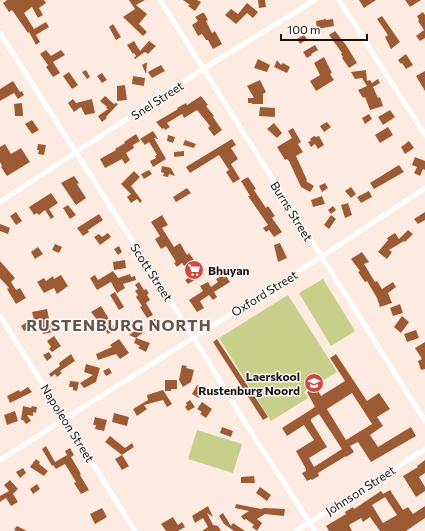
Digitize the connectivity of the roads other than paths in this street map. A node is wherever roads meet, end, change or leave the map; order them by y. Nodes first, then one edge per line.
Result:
1 (160, 0) edge
2 (314, 0) edge
3 (339, 0) edge
4 (0, 33) edge
5 (204, 69) junction
6 (425, 135) edge
7 (76, 154) junction
8 (425, 188) edge
9 (0, 202) edge
10 (321, 257) junction
11 (0, 316) edge
12 (194, 338) junction
13 (65, 419) junction
14 (425, 421) edge
15 (425, 449) edge
16 (0, 460) edge
17 (310, 522) junction
18 (135, 531) edge
19 (296, 531) edge
20 (315, 531) edge

1 - 5 street, Burns Street
2 - 5 street, Snel Street
3 - 6 street
4 - 7 street, Scott Street
5 - 7 street, Snel Street
5 - 10 street, Burns Street
7 - 9 street, Snel Street
7 - 12 street, Scott Street
8 - 10 street, Oxford Street
10 - 12 street, Oxford Street
10 - 14 street, Burns Street
11 - 13 street, Napoleon Street
12 - 13 street, Oxford Street
12 - 17 street, Scott Street
13 - 16 street, Oxford Street
13 - 18 street, Napoleon Street
15 - 17 street, Johnson Street
17 - 19 street, Johnson Street
17 - 20 street, Scott Street

